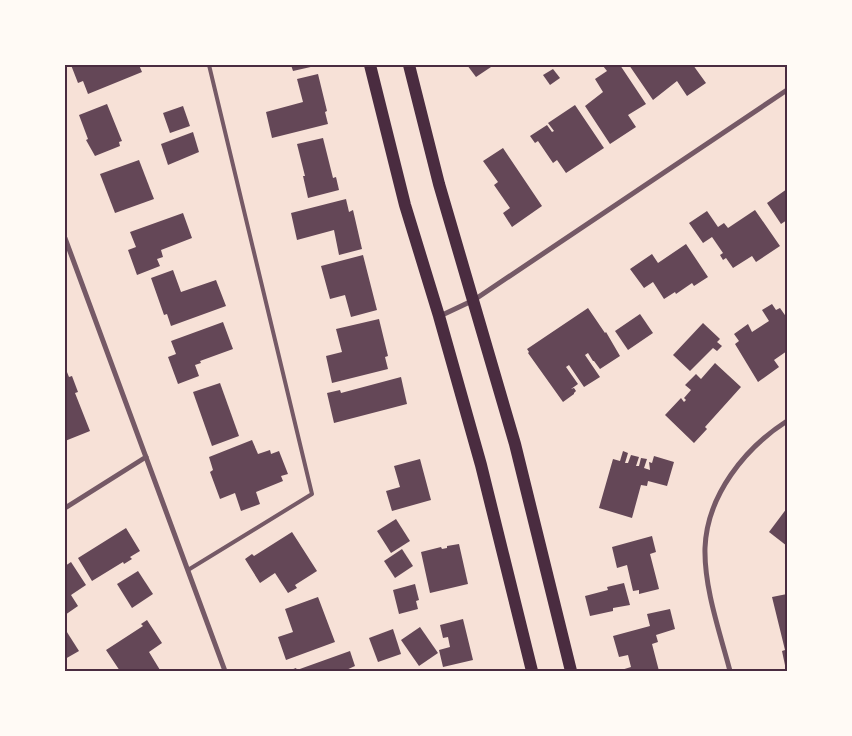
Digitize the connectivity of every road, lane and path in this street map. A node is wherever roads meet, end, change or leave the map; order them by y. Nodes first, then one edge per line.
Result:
1 (209, 65) edge
2 (370, 65) edge
3 (409, 65) edge
4 (787, 90) edge
5 (65, 238) edge
6 (474, 300) junction
7 (439, 316) junction
8 (787, 421) edge
9 (146, 457) junction
10 (65, 508) edge
11 (188, 570) junction
12 (225, 671) edge
13 (532, 671) edge
14 (571, 671) edge
15 (730, 671) edge

1 - 11 lane
2 - 7 main road
3 - 6 main road
4 - 6 street
5 - 9 street
6 - 7 street
6 - 14 main road
7 - 13 main road
8 - 15 street
9 - 10 street
9 - 11 street
11 - 12 street

